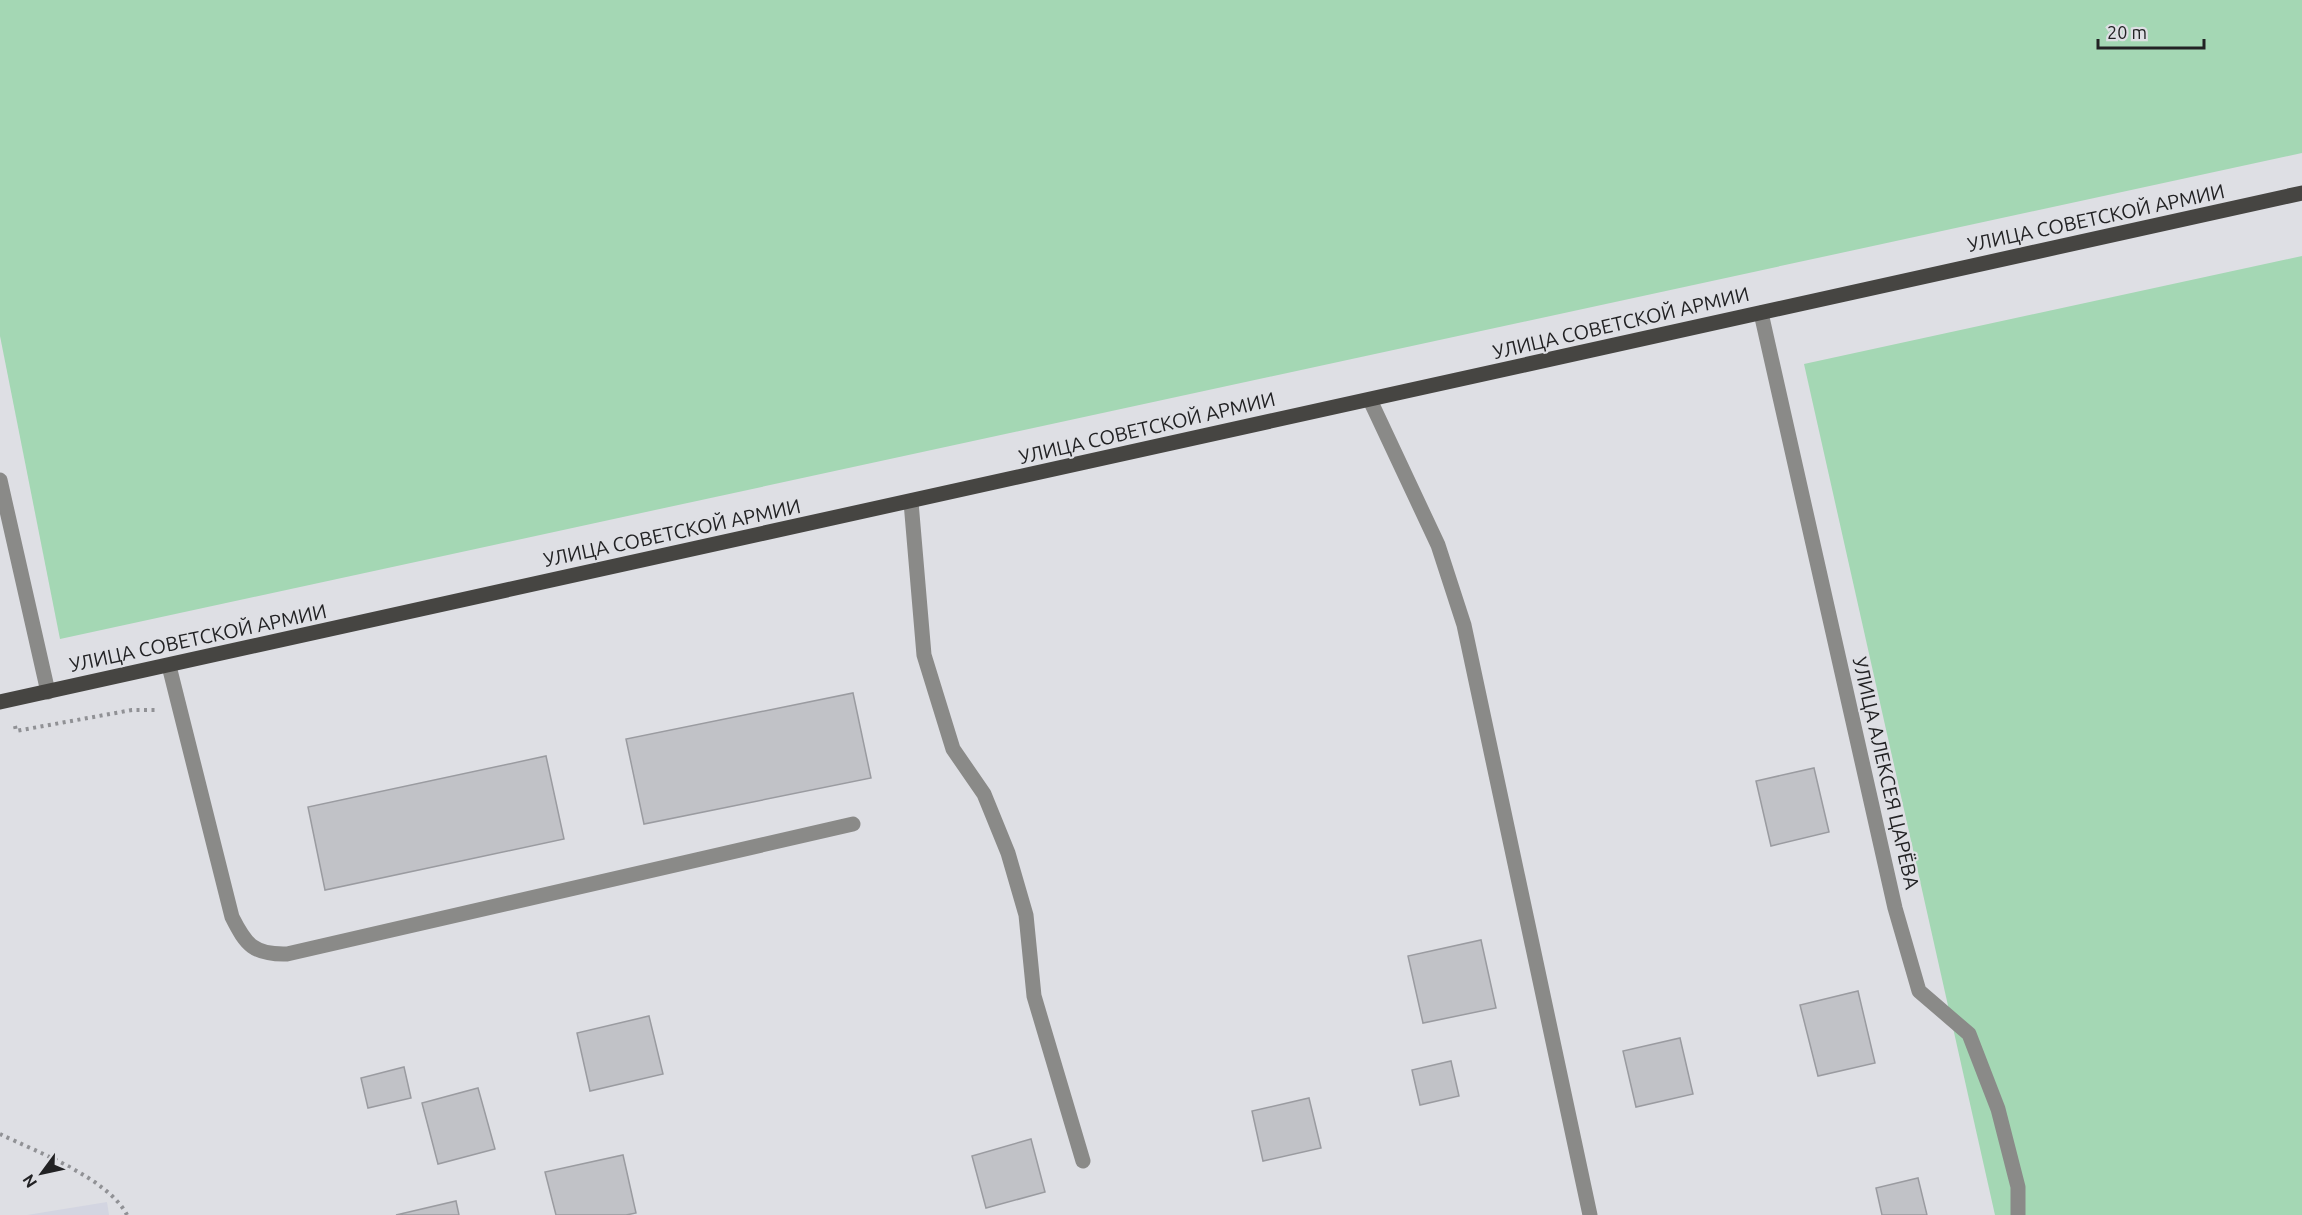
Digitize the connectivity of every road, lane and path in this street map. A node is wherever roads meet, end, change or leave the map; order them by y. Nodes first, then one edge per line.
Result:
1 (2302, 193) edge
2 (1761, 313) junction
3 (1370, 400) junction
4 (0, 480) edge
5 (911, 502) junction
6 (169, 666) junction
7 (48, 692) junction
8 (4, 701) edge
9 (180, 709) junction
10 (853, 824) dead end
11 (0, 1134) edge
12 (1083, 1161) dead end
13 (127, 1215) edge
14 (1590, 1215) edge
15 (2018, 1215) edge

1 - 2 main road, УЛИЦА СОВЕТСКОЙ АРМИИ
2 - 3 main road, УЛИЦА СОВЕТСКОЙ АРМИИ
2 - 15 street, УЛИЦА АЛЕКСЕЯ ЦАРЁВА
3 - 5 main road, УЛИЦА СОВЕТСКОЙ АРМИИ
3 - 14 street
4 - 7 street
5 - 6 main road, УЛИЦА СОВЕТСКОЙ АРМИИ
5 - 12 street
6 - 7 main road, УЛИЦА СОВЕТСКОЙ АРМИИ
6 - 9 street
7 - 8 main road, УЛИЦА СОВЕТСКОЙ АРМИИ
8 - 9 path
9 - 10 street
11 - 13 path

